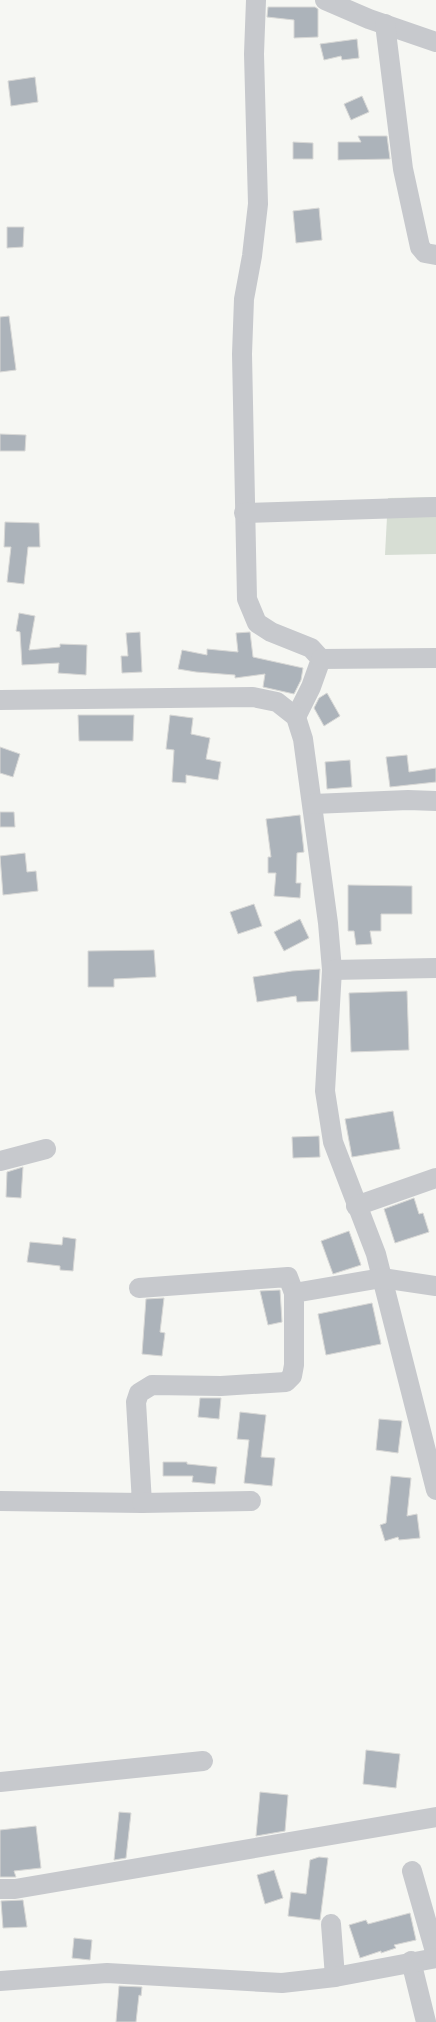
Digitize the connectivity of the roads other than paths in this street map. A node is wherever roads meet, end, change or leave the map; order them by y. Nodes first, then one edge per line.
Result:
1 (256, 0) edge
2 (325, 0) edge
3 (385, 24) junction
4 (436, 42) edge
5 (436, 255) edge
6 (436, 507) edge
7 (244, 512) junction
8 (436, 658) edge
9 (321, 659) junction
10 (0, 700) edge
11 (296, 717) junction
12 (436, 801) edge
13 (313, 804) junction
14 (436, 968) edge
15 (332, 970) junction
16 (46, 1149) dead end
17 (0, 1162) edge
18 (436, 1178) edge
19 (356, 1206) junction
20 (382, 1278) junction
21 (436, 1286) edge
22 (139, 1288) dead end
23 (294, 1293) junction
24 (436, 1490) edge
25 (0, 1501) edge
26 (251, 1501) dead end
27 (142, 1503) junction
28 (203, 1761) dead end
29 (0, 1782) edge
30 (436, 1816) edge
31 (412, 1871) dead end
32 (0, 1890) edge
33 (331, 1924) dead end
34 (436, 1956) edge
35 (411, 1961) junction
36 (335, 1977) junction
37 (0, 1981) edge
38 (426, 2022) edge

1 - 7 street
2 - 3 street
3 - 4 street
3 - 5 street
6 - 7 street
7 - 9 street
8 - 9 street
9 - 11 street
10 - 11 street
11 - 13 street
12 - 13 street
13 - 15 street
14 - 15 street
15 - 19 street
16 - 17 street
18 - 19 street
19 - 20 street
20 - 21 street
20 - 23 street
20 - 24 street
22 - 23 street
23 - 27 street
25 - 27 street
26 - 27 street
28 - 29 street
30 - 32 street
31 - 34 street
33 - 36 street
34 - 35 street
35 - 36 street
35 - 38 street
36 - 37 street

